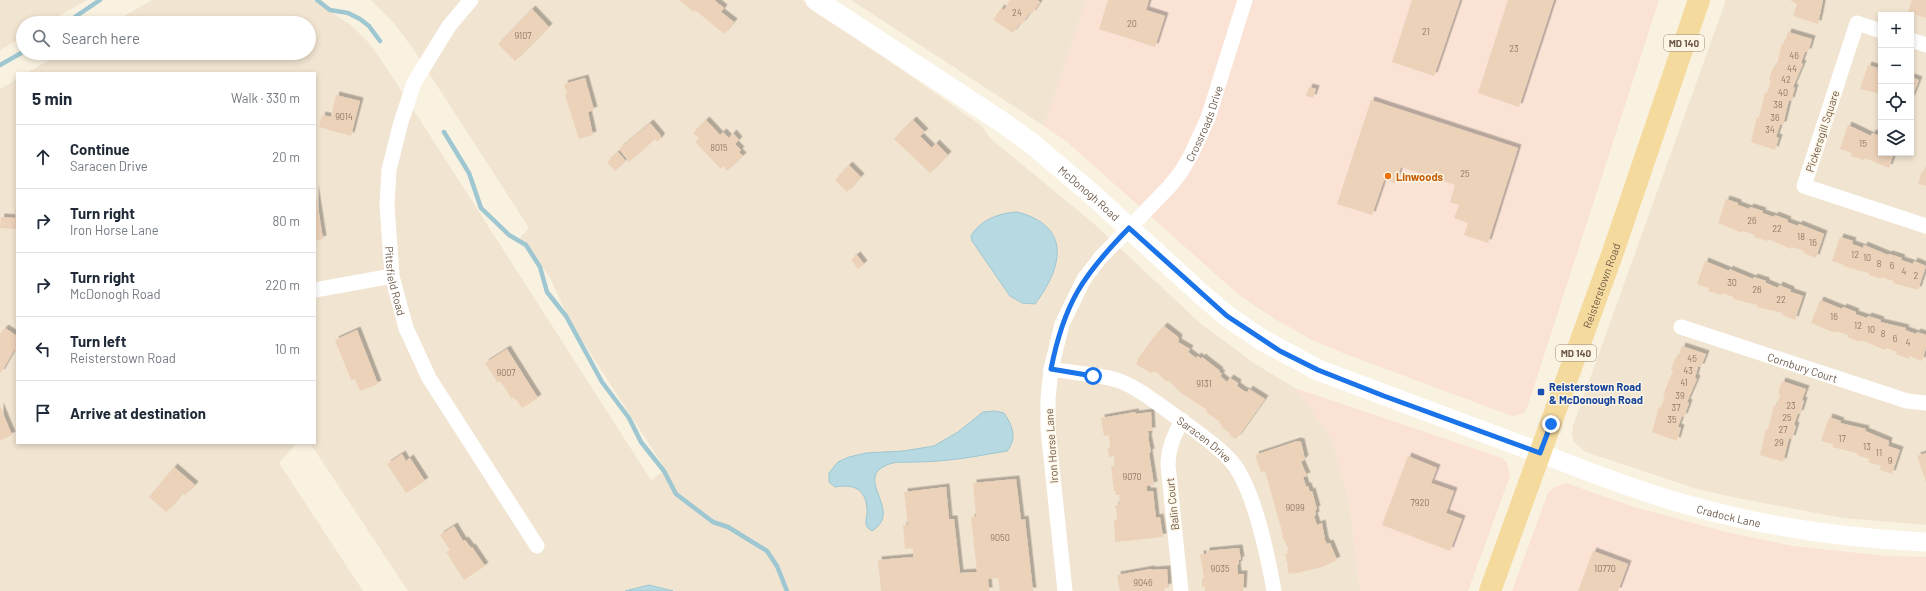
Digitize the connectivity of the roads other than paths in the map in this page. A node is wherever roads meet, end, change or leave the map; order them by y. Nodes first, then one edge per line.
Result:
1 (471, 0) edge
2 (816, 0) edge
3 (1245, 0) edge
4 (1699, 0) edge
5 (1878, 30) edge
6 (1914, 41) edge
7 (1926, 45) edge
8 (1926, 226) edge
9 (1129, 228) junction
10 (392, 276) junction
11 (316, 290) edge
12 (1681, 327) dead end
13 (1051, 369) junction
14 (1926, 404) edge
15 (1182, 420) junction
16 (1540, 453) junction
17 (1926, 542) edge
18 (537, 546) dead end
19 (1065, 591) edge
20 (1181, 591) edge
21 (1274, 591) edge
22 (1490, 591) edge

1 - 10 street, Pittsfield Road
2 - 9 main road, McDonogh Road
3 - 9 street, Crossroads Drive
4 - 16 main road, Reisterstown Road / MD 140
5 - 8 street, Pickersgill Square
6 - 7 street
9 - 13 street, Iron Horse Lane
9 - 16 main road, McDonogh Road
10 - 11 street
10 - 18 street, Pittsfield Road
12 - 14 street, Cornbury Court
13 - 15 street, Saracen Drive
13 - 19 street, Iron Horse Lane
15 - 20 street, Balin Court
15 - 21 street, Saracen Drive
16 - 17 street, Cradock Lane
16 - 22 main road, Reisterstown Road / MD 140

